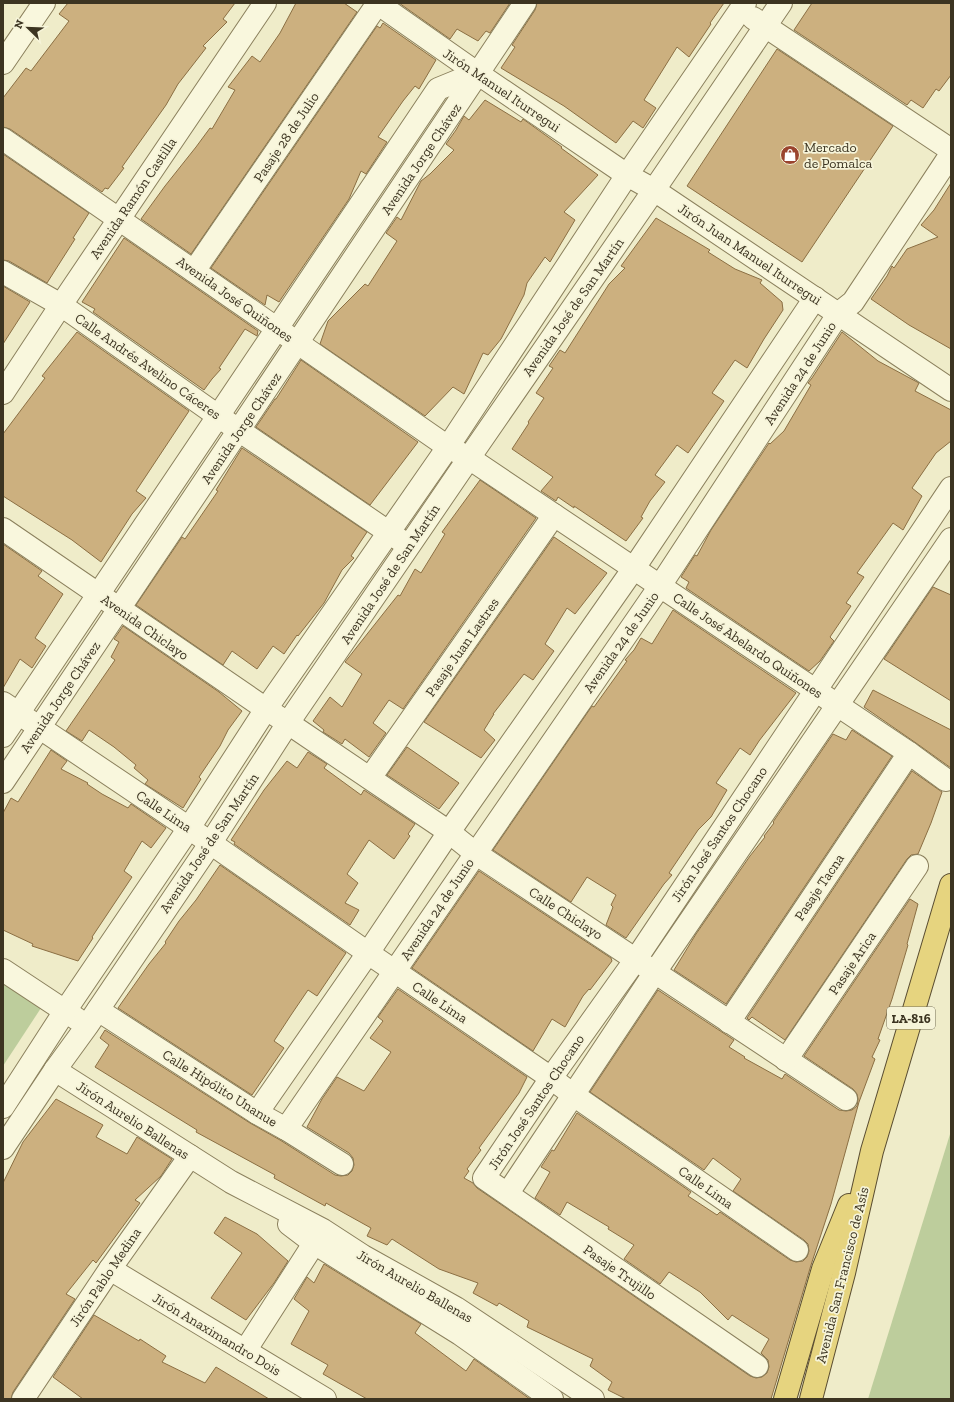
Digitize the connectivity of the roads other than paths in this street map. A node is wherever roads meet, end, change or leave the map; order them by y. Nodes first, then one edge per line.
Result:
1 (44, 3) edge
2 (265, 3) edge
3 (378, 3) edge
4 (525, 3) edge
5 (781, 3) edge
6 (743, 6) edge
7 (765, 26) junction
8 (3, 63) edge
9 (477, 73) junction
10 (3, 139) edge
11 (951, 150) edge
12 (951, 154) edge
13 (627, 175) junction
14 (654, 190) junction
15 (119, 219) junction
16 (194, 271) junction
17 (3, 272) edge
18 (815, 298) junction
19 (61, 305) junction
20 (839, 313) junction
21 (277, 328) junction
22 (298, 343) junction
23 (951, 390) edge
24 (3, 393) edge
25 (218, 416) junction
26 (240, 430) junction
27 (448, 447) junction
28 (468, 458) junction
29 (951, 488) edge
30 (554, 515) junction
31 (3, 529) edge
32 (389, 532) junction
33 (951, 540) edge
34 (408, 546) junction
35 (634, 568) junction
36 (660, 586) junction
37 (98, 594) junction
38 (119, 609) junction
39 (815, 690) junction
40 (838, 705) junction
41 (11, 708) edge
42 (266, 709) junction
43 (288, 723) junction
44 (40, 727) junction
45 (3, 736) edge
46 (909, 753) junction
47 (370, 778) junction
48 (946, 780) dead end
49 (3, 782) edge
50 (189, 828) junction
51 (449, 832) junction
52 (210, 844) junction
53 (475, 853) junction
54 (917, 866) dead end
55 (951, 885) edge
56 (368, 953) junction
57 (636, 959) junction
58 (3, 970) edge
59 (395, 971) junction
60 (655, 972) junction
61 (65, 1011) junction
62 (92, 1018) junction
63 (729, 1022) junction
64 (786, 1060) junction
65 (55, 1070) junction
66 (551, 1078) junction
67 (572, 1094) junction
68 (846, 1099) dead end
69 (3, 1107) edge
70 (257, 1113) junction
71 (22, 1119) junction
72 (286, 1129) junction
73 (3, 1148) edge
74 (872, 1151) junction
75 (190, 1156) junction
76 (342, 1164) dead end
77 (484, 1178) joint
78 (508, 1193) junction
79 (318, 1236) junction
80 (797, 1250) dead end
81 (110, 1269) junction
82 (246, 1351) junction
83 (757, 1366) dead end
84 (27, 1398) edge
85 (325, 1399) edge
86 (552, 1399) edge
87 (593, 1399) edge
88 (785, 1399) edge
89 (811, 1399) edge

1 - 8 street
2 - 15 street, Avenida Ramón Castilla
3 - 9 street, Jirón Manuel Iturregui
3 - 16 street, Pasaje 28 de Julio
4 - 9 street, Avenida Jorge Chávez
5 - 7 street, Avenida José de San Martín
6 - 7 street
6 - 13 street, Avenida José de San Martín
7 - 11 street
7 - 14 street, Avenida José de San Martín
9 - 13 street, Jirón Manuel Iturregui
9 - 21 street, Avenida Jorge Chávez
9 - 22 street, Avenida Jorge Chávez
10 - 15 street, Avenida José Quiñones
12 - 20 street, Avenida 24 de Junio
13 - 14 street, Jirón Juan Manuel Iturregui
13 - 27 street, Avenida José de San Martín
14 - 18 street, Jirón Juan Manuel Iturregui
14 - 28 street, Avenida José de San Martín
15 - 16 street, Avenida José Quiñones
15 - 19 street, Avenida Ramón Castilla
16 - 21 street, Avenida José Quiñones
17 - 19 street, Calle Andrés Avelino Cáceres
18 - 20 street, Jirón Juan Manuel Iturregui
18 - 35 street, Avenida 24 de Junio
19 - 24 street, Avenida Ramón Castilla
19 - 25 street, Calle Andrés Avelino Cáceres
20 - 23 street, Jirón Juan Manuel Iturregui
20 - 36 street, Avenida 24 de Junio
21 - 22 street, Avenida José Quiñones
21 - 25 street, Avenida Jorge Chávez
22 - 26 street, Avenida Jorge Chávez
22 - 27 street, Avenida José Quiñones
25 - 26 street, Calle Andrés Avelino Cáceres
25 - 37 street, Avenida Jorge Chávez
26 - 32 street, Calle Andrés Avelino Cáceres
26 - 38 street, Avenida Jorge Chávez
27 - 28 street, Avenida José Quiñones
27 - 32 street, Avenida José de San Martín
28 - 30 street, Calle José Abelardo Quiñones
28 - 34 street, Avenida José de San Martín
29 - 39 street, Jirón José Santos Chocano
30 - 35 street, Calle José Abelardo Quiñones
30 - 47 street, Pasaje Juan Lastres
31 - 37 street, Avenida Chiclayo
32 - 34 street, Calle Andrés Avelino Cáceres
32 - 42 street, Avenida José de San Martín
33 - 40 street, Jirón José Santos Chocano
34 - 43 street, Avenida José de San Martín
35 - 36 street, Calle José Abelardo Quiñones
35 - 51 street, Avenida 24 de Junio
36 - 39 street, Calle José Abelardo Quiñones
36 - 53 street, Avenida 24 de Junio
37 - 38 street, Avenida Chiclayo
37 - 41 street, Avenida Jorge Chávez
38 - 42 street, Avenida Chiclayo
38 - 44 street, Avenida Jorge Chávez
39 - 40 street, Calle José Abelardo Quiñones
39 - 57 street, Jirón José Santos Chocano
40 - 46 street, Calle José Abelardo Quiñones
40 - 60 street, Jirón José Santos Chocano
41 - 44 street, Calle Lima
41 - 45 street, Avenida Jorge Chávez
42 - 43 street, Avenida Chiclayo
42 - 50 street, Avenida José de San Martín
43 - 47 street, Calle Chiclayo
43 - 52 street, Avenida José de San Martín
44 - 49 street, Avenida Jorge Chávez
44 - 50 street, Calle Lima
46 - 48 street, Calle José Abelardo Quiñones
46 - 63 street, Pasaje Tacna
47 - 51 street, Calle Chiclayo
50 - 52 street, Calle Lima
50 - 61 street, Avenida José de San Martín
51 - 53 street, Calle Chiclayo
51 - 56 street, Avenida 24 de Junio
52 - 56 street, Calle Lima
52 - 62 street, Avenida José de San Martín
53 - 57 street, Calle Chiclayo
53 - 59 street, Avenida 24 de Junio
54 - 64 street, Pasaje Arica
55 - 74 highway, Avenida San Francisco de Asís / LA-816
56 - 59 street, Calle Lima
56 - 70 street, Avenida 24 de Junio
57 - 60 street, Calle Chiclayo
57 - 66 street, Jirón José Santos Chocano
58 - 61 street, Calle Hipólito Unanue
59 - 66 street, Calle Lima
59 - 72 street, Avenida 24 de Junio
60 - 63 street, Calle Chiclayo
60 - 67 street, Jirón José Santos Chocano
61 - 62 street, Calle Hipólito Unanue
61 - 69 street, Avenida José de San Martín
62 - 65 street, Avenida José de San Martín
62 - 70 street, Calle Hipólito Unanue
63 - 64 street, Calle Chiclayo
64 - 68 street, Calle Chiclayo
65 - 71 street, Avenida José de San Martín
65 - 75 street, Jirón Aurelio Ballenas
66 - 67 street, Calle Lima
66 - 77 street, Jirón José Santos Chocano
67 - 78 street, Jirón José Santos Chocano
67 - 80 street, Calle Lima
69 - 71 street
70 - 72 street, Calle Hipólito Unanue
71 - 73 street, Avenida José de San Martín
72 - 76 street, Calle Hipólito Unanue
74 - 88 highway, Avenida San Francisco de Asís / LA-816
74 - 89 highway, Avenida San Francisco de Asís / LA-816
75 - 79 street, Jirón Aurelio Ballenas
75 - 81 street, Jirón Pablo Medina
77 - 78 street, Pasaje Trujillo
78 - 83 street, Pasaje Trujillo
79 - 82 street
79 - 86 street, Jirón Aurelio Ballenas
79 - 87 street, Jirón Aurelio Ballenas
81 - 82 street, Jirón Anaximandro Dois
81 - 84 street, Jirón Pablo Medina
82 - 85 street, Jirón Anaximandro Dois

